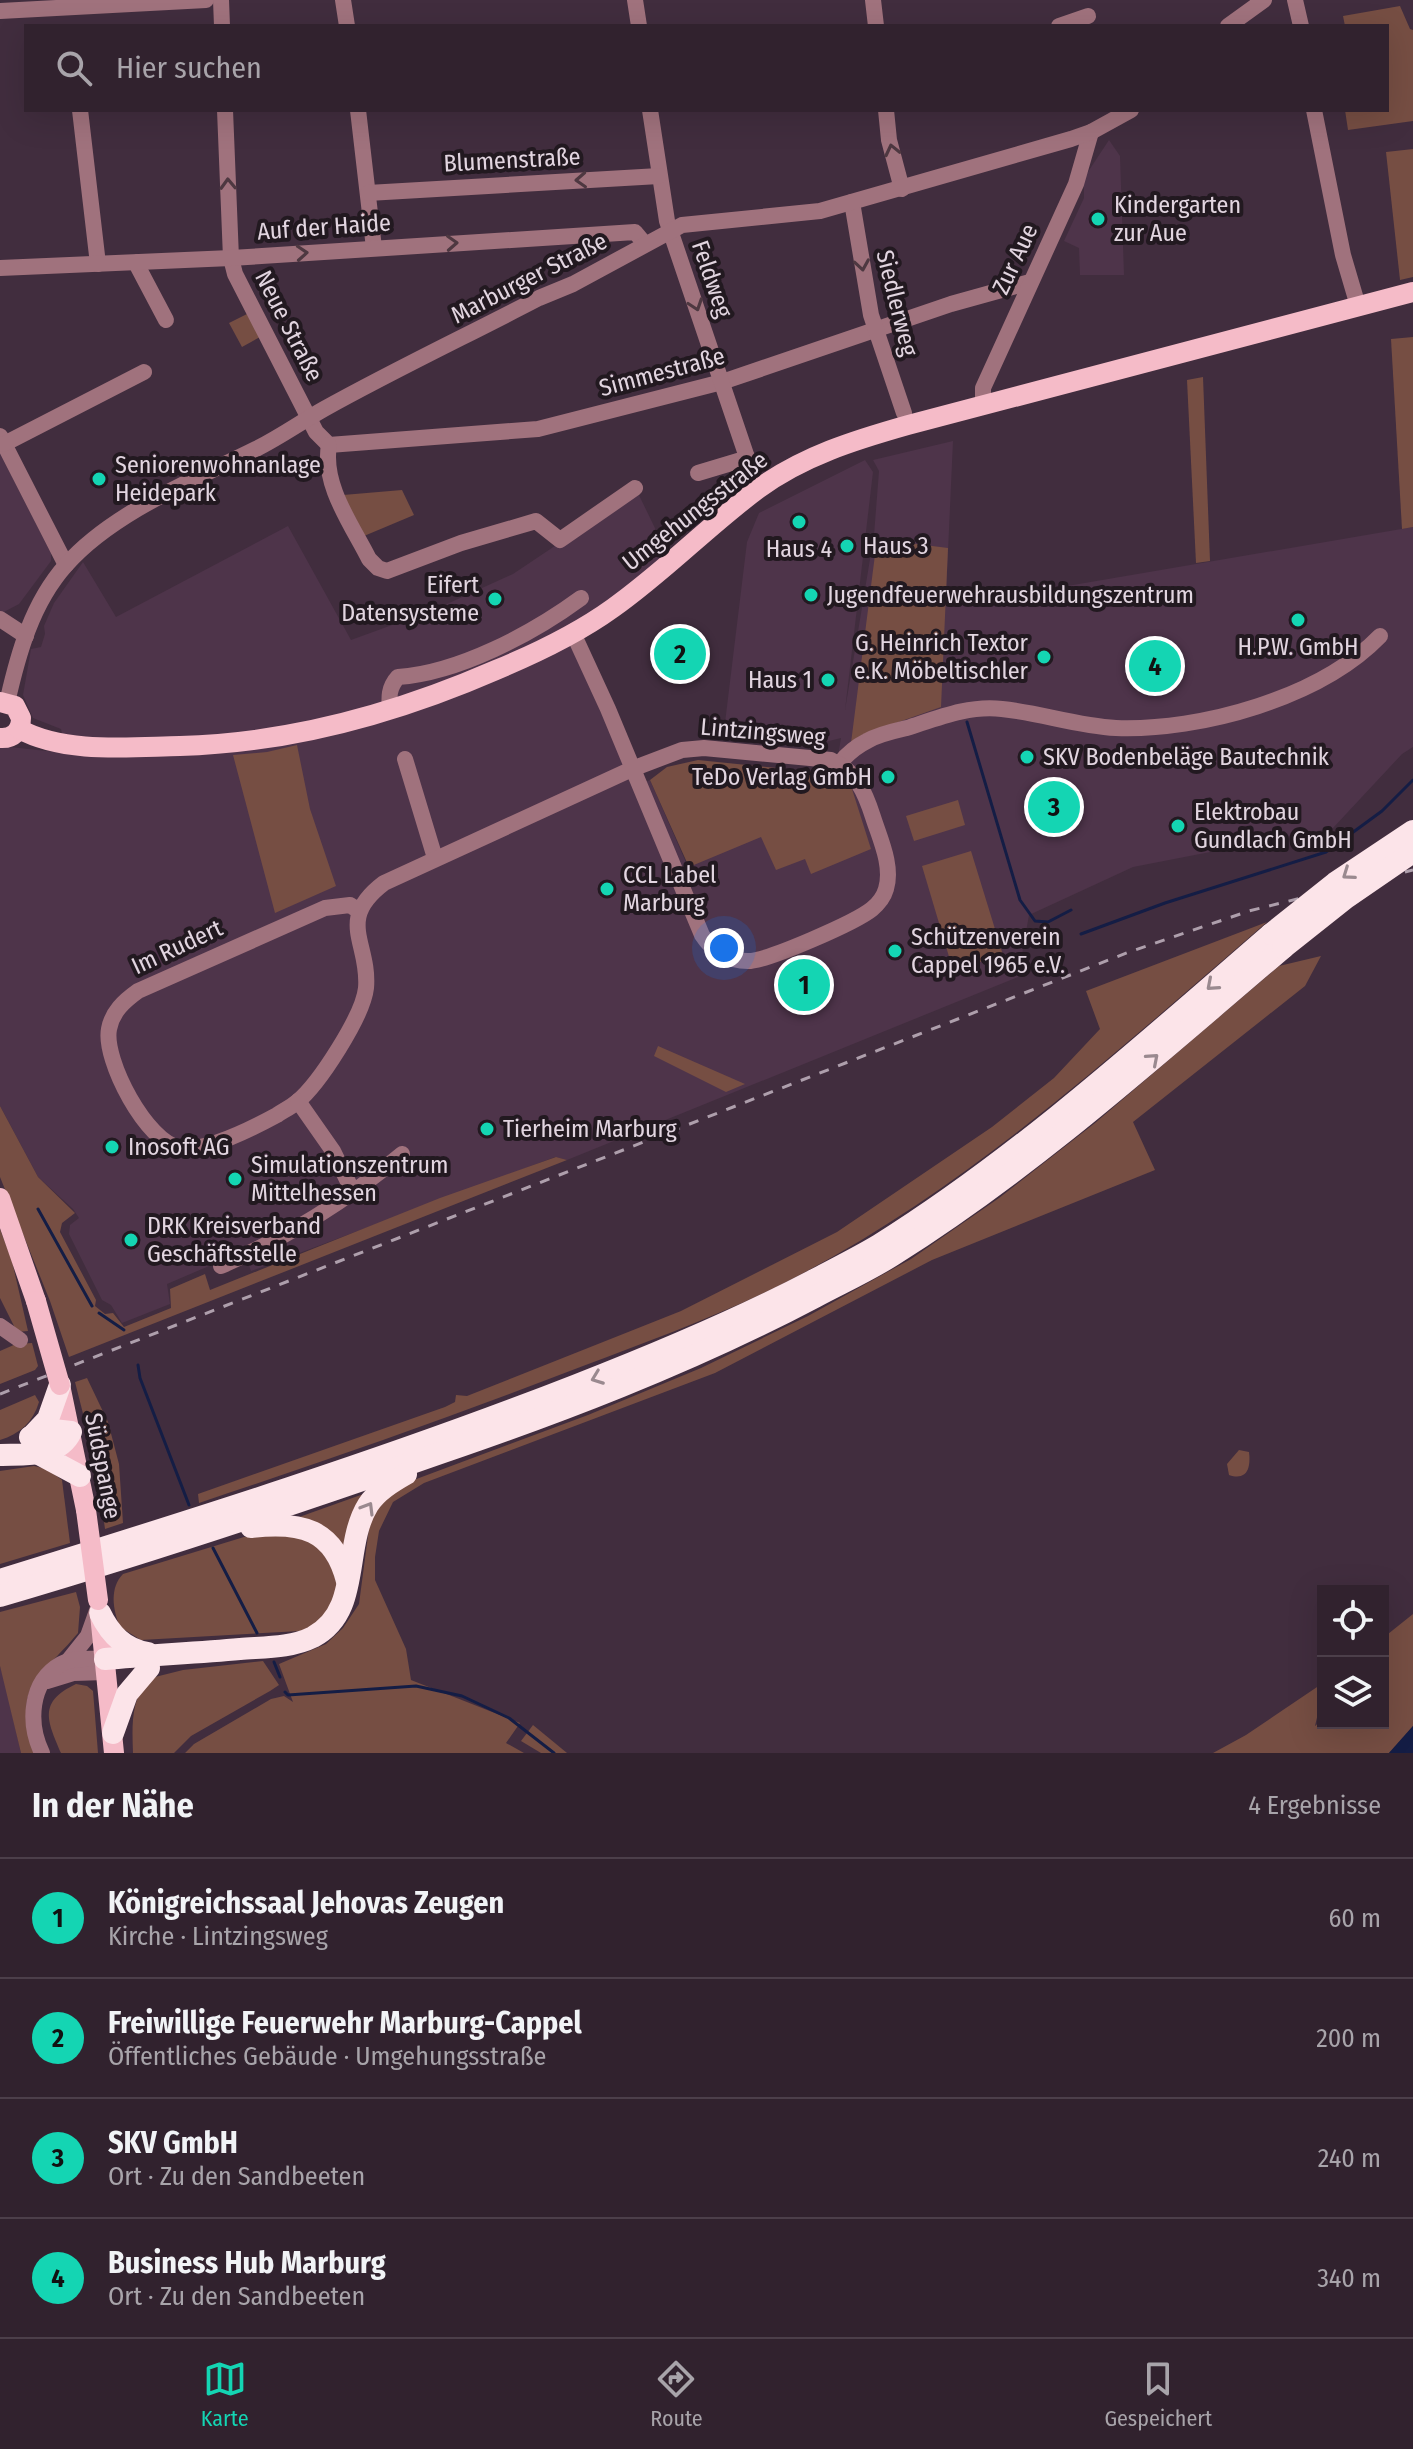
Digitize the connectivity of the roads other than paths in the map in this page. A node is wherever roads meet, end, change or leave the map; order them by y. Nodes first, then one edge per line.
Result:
1 (206, 0) edge
2 (221, 0) edge
3 (343, 0) edge
4 (635, 0) edge
5 (873, 0) edge
6 (1264, 0) edge
7 (1295, 0) edge
8 (68, 4) edge
9 (0, 11) edge
10 (1087, 14) edge
11 (71, 24) edge
12 (222, 24) edge
13 (347, 24) edge
14 (639, 24) edge
15 (876, 24) edge
16 (1064, 24) edge
17 (1231, 24) edge
18 (1301, 24) edge
19 (80, 112) edge
20 (225, 112) edge
21 (358, 112) edge
22 (650, 112) edge
23 (886, 112) edge
24 (1124, 112) edge
25 (1314, 112) edge
26 (1091, 132) junction
27 (659, 176) junction
28 (902, 189) junction
29 (368, 193) junction
30 (852, 202) junction
31 (671, 231) junction
32 (645, 244) junction
33 (374, 248) junction
34 (231, 258) junction
35 (138, 262) junction
36 (98, 264) junction
37 (0, 268) edge
38 (1030, 282) junction
39 (1413, 292) edge
40 (1358, 306) junction
41 (166, 320) dead end
42 (874, 329) junction
43 (144, 372) dead end
44 (722, 382) junction
45 (983, 405) junction
46 (904, 413) dead end
47 (309, 419) junction
48 (2, 440) edge
49 (329, 445) junction
50 (748, 458) junction
51 (698, 473) dead end
52 (754, 478) dead end
53 (635, 488) dead end
54 (66, 565) junction
55 (581, 598) dead end
56 (0, 619) edge
57 (573, 633) junction
58 (26, 636) junction
59 (1380, 636) dead end
60 (4, 702) edge
61 (390, 711) junction
62 (19, 729) junction
63 (0, 738) edge
64 (405, 759) dead end
65 (839, 764) junction
66 (632, 769) junction
67 (1413, 831) edge
68 (1413, 852) edge
69 (435, 858) junction
70 (359, 911) junction
71 (1277, 941) junction
72 (298, 1101) junction
73 (402, 1154) dead end
74 (354, 1194) junction
75 (0, 1198) edge
76 (221, 1266) dead end
77 (0, 1326) edge
78 (20, 1340) dead end
79 (59, 1399) junction
80 (71, 1432) junction
81 (480, 1440) junction
82 (35, 1445) junction
83 (0, 1454) edge
84 (80, 1476) junction
85 (201, 1534) junction
86 (0, 1580) edge
87 (347, 1583) junction
88 (0, 1596) edge
89 (99, 1606) junction
90 (68, 1661) junction
91 (153, 1661) junction
92 (105, 1666) junction
93 (43, 1684) junction
94 (113, 1743) edge
95 (42, 1753) edge

1 - 8 street
2 - 12 street
3 - 13 street
4 - 14 street
5 - 15 street
6 - 17 street
7 - 18 street
8 - 9 street
8 - 11 street
10 - 16 street
19 - 36 street
34 -> 20 street, Neue Straße
21 - 29 street
22 - 27 street, Feldweg
28 -> 23 street
24 - 26 street, Marburger Straße
25 - 40 street
26 - 28 street, Marburger Straße
26 - 38 street, Zur Aue
27 -> 29 street, Blumenstraße
27 - 31 street, Feldweg
28 - 30 street, Marburger Straße
29 - 33 street
30 - 31 street, Marburger Straße
30 -> 42 street, Siedlerweg
31 - 32 street, Marburger Straße
31 -> 44 street, Feldweg
33 -> 32 street, Auf der Haide
32 - 47 street, Marburger Straße
34 -> 33 street, Auf der Haide
34 - 35 street, Auf der Haide
34 - 47 street, Neue Straße
35 - 36 street, Auf der Haide
35 - 41 street
36 - 37 street, Auf der Haide
38 - 42 street, Simmestraße
38 - 45 street, Zur Aue
39 - 40 main road, Umgehungsstraße
40 - 45 main road, Umgehungsstraße
42 - 44 street, Simmestraße
42 - 46 street, Siedlerweg
43 - 48 street
44 - 49 street, Simmestraße
44 - 50 street, Feldweg
45 - 57 main road, Umgehungsstraße
47 - 49 street
47 - 54 street, Marburger Straße
48 - 54 street
49 - 53 street
50 - 51 street
50 - 52 street, Feldweg
54 - 58 street, Marburger Straße
55 - 61 street
56 - 58 street
57 - 61 main road, Umgehungsstraße
57 - 66 street, Lintzingsweg
58 - 60 street, Marburger Straße
59 - 65 street
60 - 62 main road
61 - 62 main road, Umgehungsstraße
62 - 63 main road
64 - 69 street
65 - 66 street, Lintzingsweg
65 - 66 street, Lintzingsweg
66 - 69 street
67 -> 71 highway, bridge
68 - 71 highway, bridge
69 - 70 street
70 - 72 street, Im Rudert
70 - 72 street, Im Rudert
81 -> 71 highway
71 -> 86 highway
72 - 74 street
73 - 74 street
74 - 76 street
75 - 79 main road, Südspange, bridge
77 - 78 street
79 - 80 main road, Südspange
79 - 82 highway
80 - 82 highway
80 - 84 main road, Südspange
81 - 85 highway
87 -> 81 highway
82 - 83 highway
82 - 84 highway
84 - 89 main road, Südspange, bridge
85 - 87 highway
85 - 88 highway
87 - 91 highway
89 - 90 street
89 - 91 highway
89 - 92 main road, Südspange
90 - 92 street
90 - 93 street
91 - 92 highway
91 - 94 highway
92 - 93 street
92 - 94 main road, Südspange
93 - 95 street

